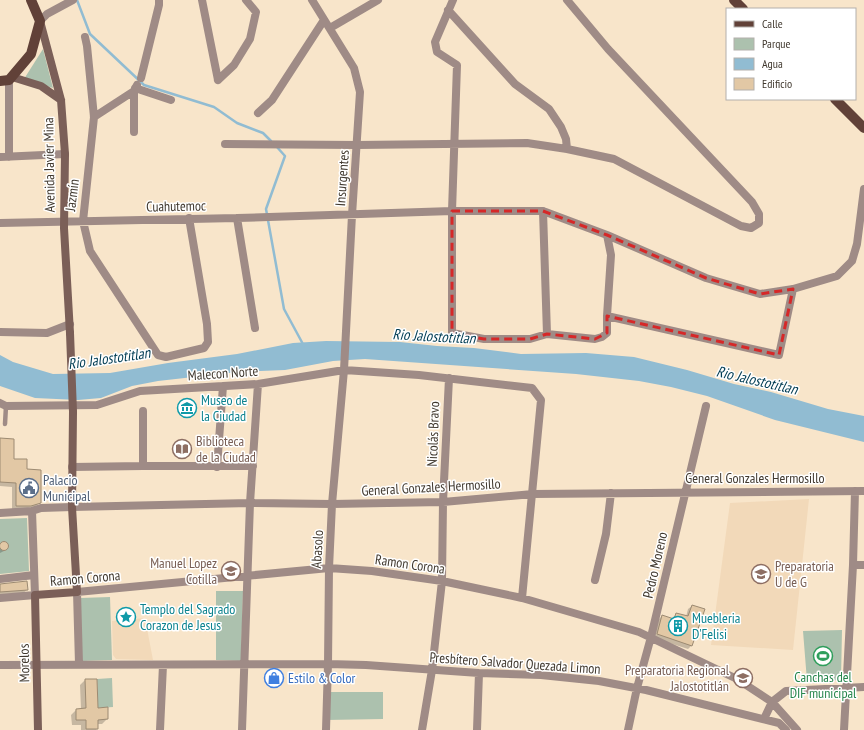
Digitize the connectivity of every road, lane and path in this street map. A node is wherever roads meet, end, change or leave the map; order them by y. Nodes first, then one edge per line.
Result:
1 (31, 0) edge
2 (73, 0) edge
3 (159, 0) edge
4 (202, 0) edge
5 (246, 0) edge
6 (312, 0) edge
7 (378, 0) edge
8 (453, 0) edge
9 (568, 0) edge
10 (734, 0) edge
11 (742, 8) edge
12 (448, 10) junction
13 (324, 20) junction
14 (40, 21) junction
15 (330, 28) junction
16 (85, 38) dead end
17 (7, 80) edge
18 (137, 85) junction
19 (61, 100) junction
20 (171, 100) dead end
21 (836, 100) edge
22 (258, 113) dead end
23 (94, 117) junction
24 (864, 128) edge
25 (134, 132) dead end
26 (225, 144) dead end
27 (455, 144) junction
28 (357, 145) junction
29 (567, 148) junction
30 (65, 154) junction
31 (0, 157) edge
32 (9, 157) junction
33 (864, 189) edge
34 (452, 211) junction
35 (543, 211) junction
36 (352, 215) junction
37 (189, 218) junction
38 (237, 218) junction
39 (82, 221) junction
40 (65, 222) junction
41 (0, 223) edge
42 (607, 235) junction
43 (793, 289) junction
44 (607, 316) junction
45 (70, 324) junction
46 (255, 328) dead end
47 (0, 332) edge
48 (547, 334) junction
49 (344, 367) junction
50 (449, 378) junction
51 (258, 384) junction
52 (222, 386) junction
53 (3, 404) edge
54 (706, 406) dead end
55 (144, 411) dead end
56 (5, 424) dead end
57 (143, 466) junction
58 (253, 466) junction
59 (72, 467) junction
60 (217, 467) junction
61 (860, 491) edge
62 (686, 492) junction
63 (611, 493) junction
64 (533, 494) junction
65 (443, 502) junction
66 (250, 503) junction
67 (332, 504) junction
68 (72, 507) junction
69 (32, 511) junction
70 (0, 513) edge
71 (864, 565) edge
72 (853, 566) junction
73 (329, 568) junction
74 (34, 575) junction
75 (247, 576) junction
76 (0, 579) edge
77 (595, 580) dead end
78 (442, 581) junction
79 (77, 592) junction
80 (35, 595) junction
81 (0, 598) edge
82 (522, 598) junction
83 (651, 637) junction
84 (79, 664) junction
85 (328, 664) junction
86 (0, 665) edge
87 (37, 665) junction
88 (163, 665) junction
89 (245, 665) junction
90 (432, 670) junction
91 (479, 673) junction
92 (846, 687) junction
93 (864, 687) edge
94 (637, 688) junction
95 (772, 702) junction
96 (764, 719) junction
97 (782, 721) junction
98 (38, 730) edge
99 (160, 730) edge
100 (242, 730) edge
101 (326, 730) edge
102 (422, 730) edge
103 (477, 730) edge
104 (628, 730) edge
105 (786, 730) edge
106 (797, 730) edge
107 (844, 730) edge

1 - 14 main road, Avenida Javier Mina
2 - 14 street
3 - 18 street
4 - 5 street
6 - 13 street, Insurgentes
7 - 15 street
8 - 12 street
9 - 29 street
10 - 11 main road
12 - 27 street
12 - 29 street
13 - 15 street, Insurgentes
13 - 22 street
14 - 17 main road
14 - 19 street, Avenida Javier Mina
15 - 28 street, Insurgentes
16 - 23 street, Jazmín
17 - 19 street
17 - 32 street
18 - 20 street
18 - 23 street
18 - 25 street
19 - 30 street, Avenida Javier Mina
21 - 24 main road
23 - 39 street, Jazmín
26 - 28 street
27 - 28 street
27 - 29 street
27 - 34 street
28 - 36 street, Insurgentes
30 - 32 street
30 - 40 street, Avenida Javier Mina
31 - 32 street
33 - 43 street
34 - 35 street, Cuahutemoc
34 - 36 street, Cuahutemoc
34 - 48 street
35 - 42 street
35 - 48 street
36 - 38 street, Cuahutemoc
36 - 49 street, Insurgentes
37 - 38 street, Cuahutemoc
37 - 39 street, Cuahutemoc
37 - 39 street, Jazmín
38 - 46 street
39 - 40 street, Cuahutemoc
40 - 41 street, Cuahutemoc
40 - 45 street, Avenida Javier Mina
42 - 43 street
42 - 44 street
43 - 44 street
44 - 48 street
45 - 47 street
45 - 59 street, Avenida Javier Mina, bridge
49 - 50 street, Malecon Norte
49 - 51 street, Malecon Norte
49 - 67 street, Abasolo
50 - 64 street, Malecon Norte
50 - 65 street, Nicolás Bravo
51 - 52 street, Malecon Norte
51 - 58 street
52 - 53 street, Malecon Norte
52 - 60 street
53 - 56 lane
54 - 62 street, Pedro Moreno
55 - 57 street
57 - 59 street
57 - 60 street
58 - 60 street
58 - 66 street
59 - 68 street, Avenida Javier Mina
61 - 62 street, General Gonzales Hermosillo
61 - 72 street
62 - 63 street, General Gonzales Hermosillo
62 - 83 street, Pedro Moreno
63 - 64 street, General Gonzales Hermosillo
63 - 77 street
64 - 65 street, General Gonzales Hermosillo
64 - 82 street, Malecon Norte
65 - 67 street, General Gonzales Hermosillo
65 - 78 street, Nicolás Bravo
66 - 67 street, General Gonzales Hermosillo
66 - 68 street, General Gonzales Hermosillo
66 - 75 street
67 - 73 street, Abasolo
68 - 69 street, General Gonzales Hermosillo
68 - 79 street, Avenida Javier Mina
69 - 70 street, General Gonzales Hermosillo
69 - 74 street
71 - 72 street
72 - 92 street
73 - 75 street, Ramon Corona
73 - 78 street, Ramon Corona
73 - 85 street, Abasolo
74 - 76 street
74 - 80 street
75 - 79 street, Ramon Corona
75 - 89 street
78 - 82 street, Ramon Corona
78 - 90 street, Nicolás Bravo
79 - 80 street, Ramon Corona
79 - 84 street
80 - 81 street, Ramon Corona
80 - 87 street, Morelos
82 - 83 street, Ramon Corona
83 - 94 street, Pedro Moreno
83 - 95 street, Ramon Corona
84 - 87 street, Presbítero Salvador Quezada Limon
84 - 88 street, Presbítero Salvador Quezada Limon
85 - 89 street, Presbítero Salvador Quezada Limon
85 - 90 street, Presbítero Salvador Quezada Limon
85 - 101 street, Abasolo
86 - 87 street, Presbítero Salvador Quezada Limon
87 - 98 street, Morelos
88 - 89 street, Presbítero Salvador Quezada Limon
88 - 99 street
89 - 100 street
90 - 91 street, Presbítero Salvador Quezada Limon
90 - 102 street, Nicolás Bravo
91 - 94 street, Presbítero Salvador Quezada Limon
91 - 103 street
92 - 93 street
92 - 95 street
92 - 107 street
94 - 96 street, Presbítero Salvador Quezada Limon
94 - 104 street, Pedro Moreno
95 - 96 street
95 - 97 street, Ramon Corona
96 - 97 street, Presbítero Salvador Quezada Limon
97 - 105 street
97 - 106 street

